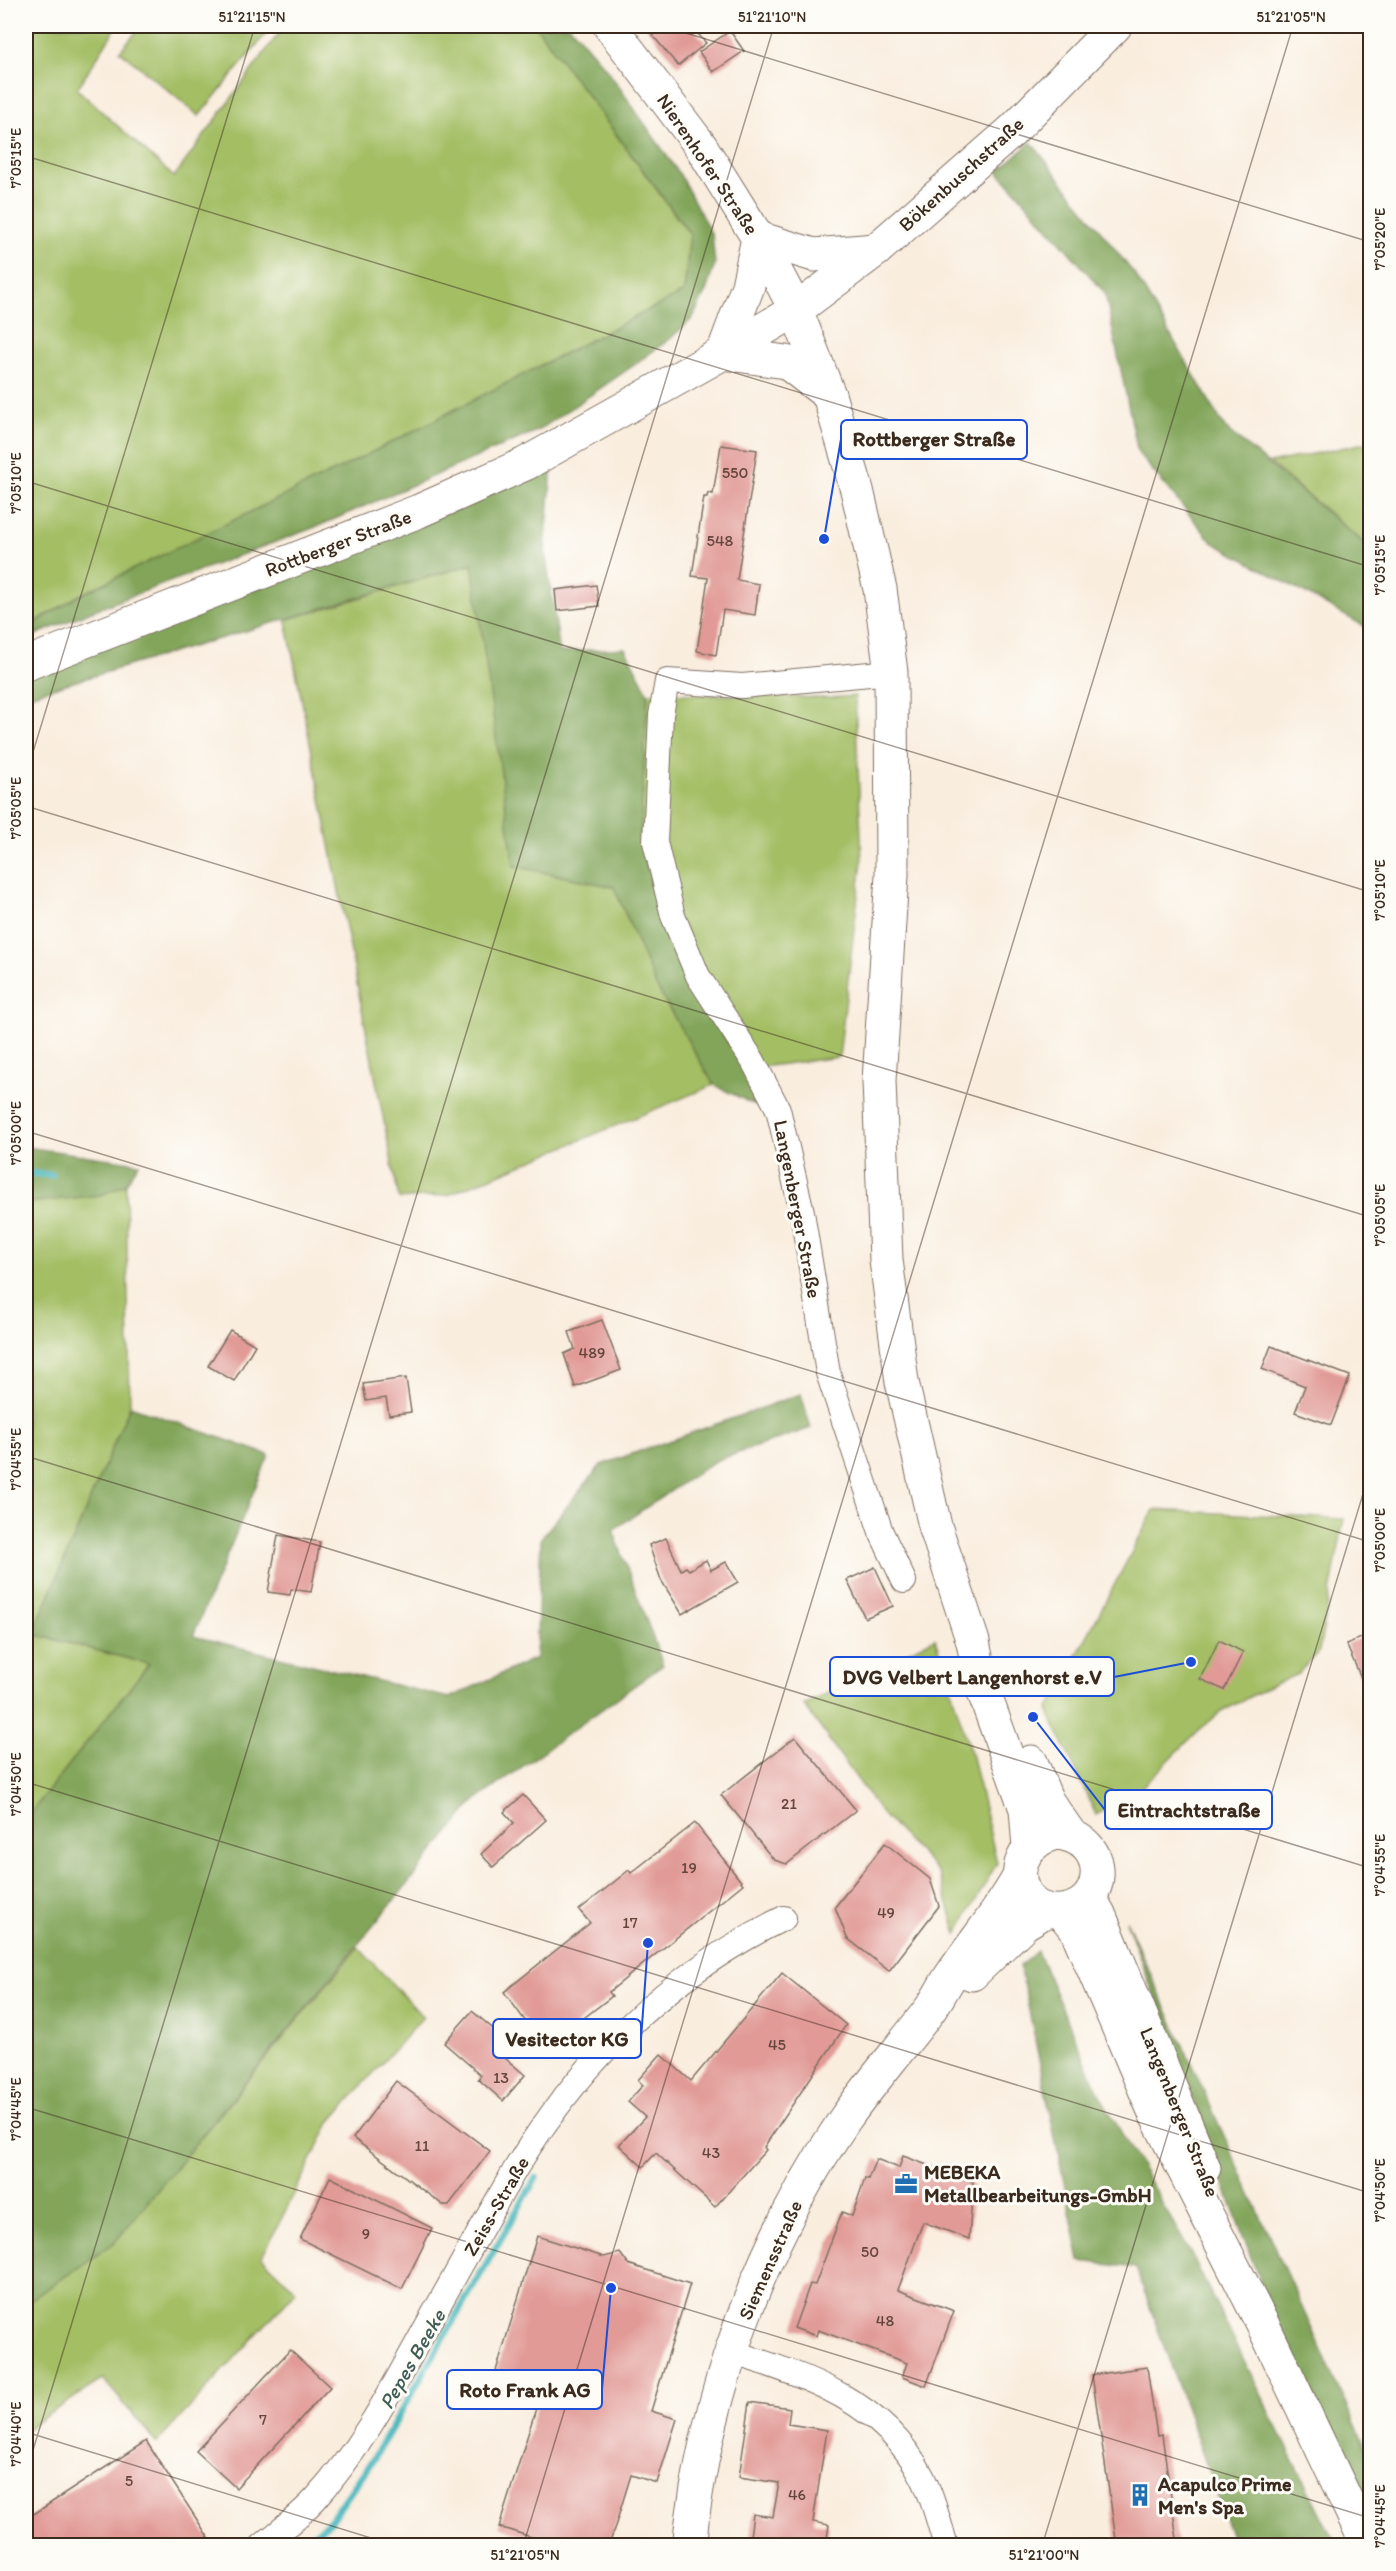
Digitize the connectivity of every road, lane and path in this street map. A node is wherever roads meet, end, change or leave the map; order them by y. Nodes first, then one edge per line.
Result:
1 (610, 26) edge
2 (1115, 26) edge
3 (758, 238) junction
4 (876, 250) junction
5 (796, 310) junction
6 (723, 353) junction
7 (829, 395) junction
8 (26, 664) edge
9 (891, 672) junction
10 (904, 1581) dead end
11 (973, 1642) junction
12 (1070, 1834) junction
13 (1024, 1862) junction
14 (1066, 1906) junction
15 (784, 1918) dead end
16 (930, 2010) junction
17 (732, 2352) junction
18 (262, 2546) edge
19 (689, 2546) edge
20 (946, 2546) edge
21 (1368, 2546) edge

1 - 3 main road, Nierenhofer Straße
2 - 4 main road, Bökenbuschstraße
3 - 4 main road
3 - 5 main road, Nierenhofer Straße
3 - 6 main road
4 - 5 main road, Bökenbuschstraße
5 - 6 main road, Rottberger Straße
5 - 7 main road
6 - 7 main road
6 - 8 main road, Rottberger Straße
7 - 9 main road
9 - 10 street, Langenberger Straße
9 - 11 main road
11 - 12 main road
11 - 13 main road
12 - 13 main road
12 - 14 main road
13 - 14 main road
13 - 16 main road, Siemensstraße
14 - 16 main road, Siemensstraße
14 - 21 main road, Langenberger Straße
15 - 18 street, Zeiss-Straße
16 - 17 main road, Siemensstraße
17 - 19 main road, Siemensstraße
17 - 20 street

